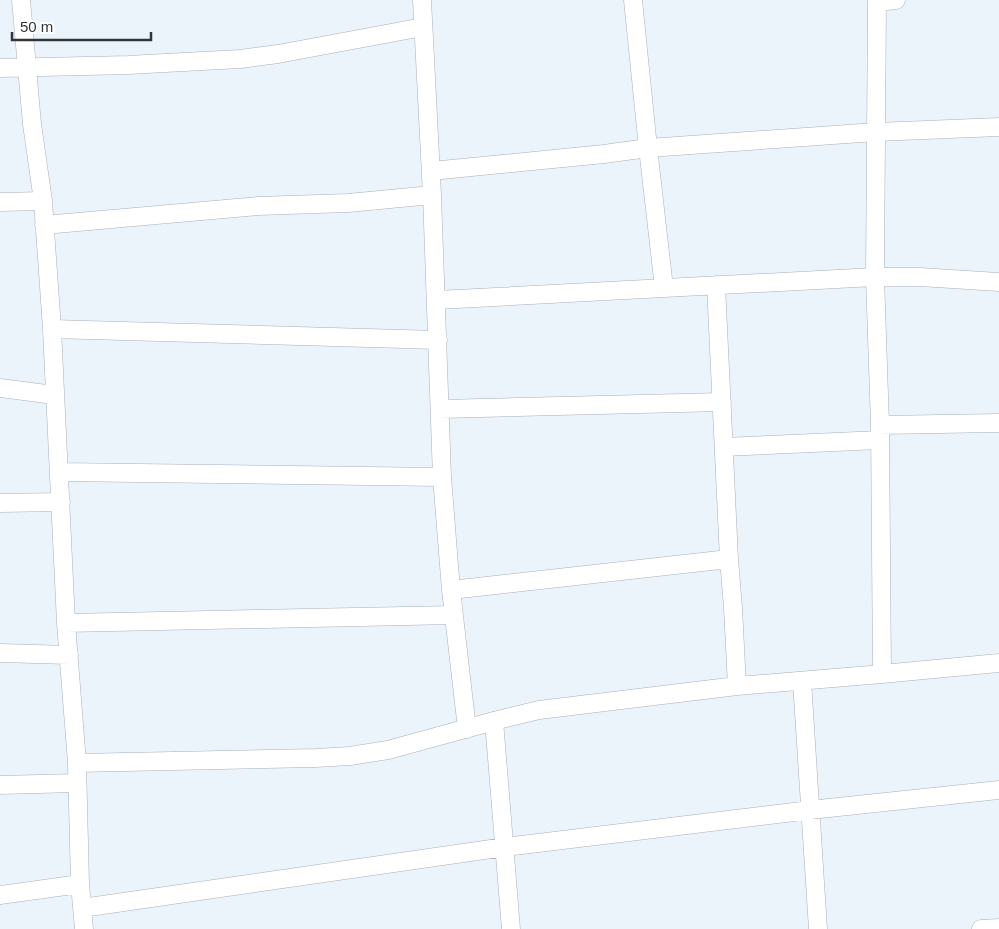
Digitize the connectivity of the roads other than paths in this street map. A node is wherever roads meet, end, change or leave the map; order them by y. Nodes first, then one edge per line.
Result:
1 (21, 0) edge
2 (422, 0) edge
3 (633, 0) edge
4 (896, 0) edge
5 (877, 1) edge
6 (423, 27) junction
7 (0, 68) edge
8 (28, 68) junction
9 (999, 127) edge
10 (876, 132) junction
11 (648, 148) junction
12 (431, 171) junction
13 (432, 195) junction
14 (43, 201) junction
15 (0, 202) edge
16 (44, 225) junction
17 (875, 277) junction
18 (999, 282) edge
19 (716, 285) junction
20 (664, 288) junction
21 (437, 300) junction
22 (52, 329) junction
23 (438, 340) junction
24 (0, 388) edge
25 (54, 395) junction
26 (722, 402) junction
27 (441, 409) junction
28 (999, 423) edge
29 (880, 433) junction
30 (724, 447) junction
31 (59, 472) junction
32 (442, 477) junction
33 (61, 502) junction
34 (0, 503) edge
35 (728, 559) junction
36 (451, 590) junction
37 (454, 615) junction
38 (66, 623) junction
39 (0, 653) edge
40 (68, 655) junction
41 (999, 663) edge
42 (882, 674) junction
43 (802, 681) junction
44 (737, 686) junction
45 (494, 721) junction
46 (467, 729) junction
47 (77, 763) junction
48 (77, 783) junction
49 (0, 785) edge
50 (999, 790) edge
51 (810, 810) junction
52 (505, 847) junction
53 (80, 884) junction
54 (0, 895) edge
55 (82, 908) junction
56 (999, 928) edge
57 (84, 929) edge
58 (511, 929) edge
59 (818, 929) edge
60 (981, 929) edge

1 - 8 street
2 - 6 street
3 - 11 street
4 - 5 street
5 - 10 street
6 - 8 street
6 - 12 street
7 - 8 street
8 - 14 street
9 - 10 street
10 - 11 street
10 - 17 street
11 - 12 street
11 - 20 street
12 - 13 street
13 - 16 street
13 - 21 street
14 - 15 street
14 - 16 street
16 - 22 street
17 - 18 street
17 - 19 street
17 - 29 street
19 - 20 street
19 - 26 street
20 - 21 street
21 - 23 street
22 - 23 street
22 - 25 street
23 - 27 street
24 - 25 street
25 - 31 street
26 - 27 street
26 - 30 street
27 - 32 street
28 - 29 street
29 - 30 street
29 - 42 street
30 - 35 street
31 - 32 street
31 - 33 street
32 - 36 street
33 - 34 street
33 - 38 street
35 - 36 street
35 - 44 street
36 - 37 street
37 - 38 street
37 - 46 street
38 - 40 street
39 - 40 street
40 - 47 street
41 - 42 street
42 - 43 street
43 - 44 street
43 - 51 street
44 - 45 street
45 - 46 street
45 - 52 street
46 - 47 street
47 - 48 street
48 - 49 street
48 - 53 street
50 - 51 street
51 - 52 street
51 - 59 street
52 - 55 street
52 - 58 street
53 - 54 street
53 - 55 street
55 - 57 street
56 - 60 street

